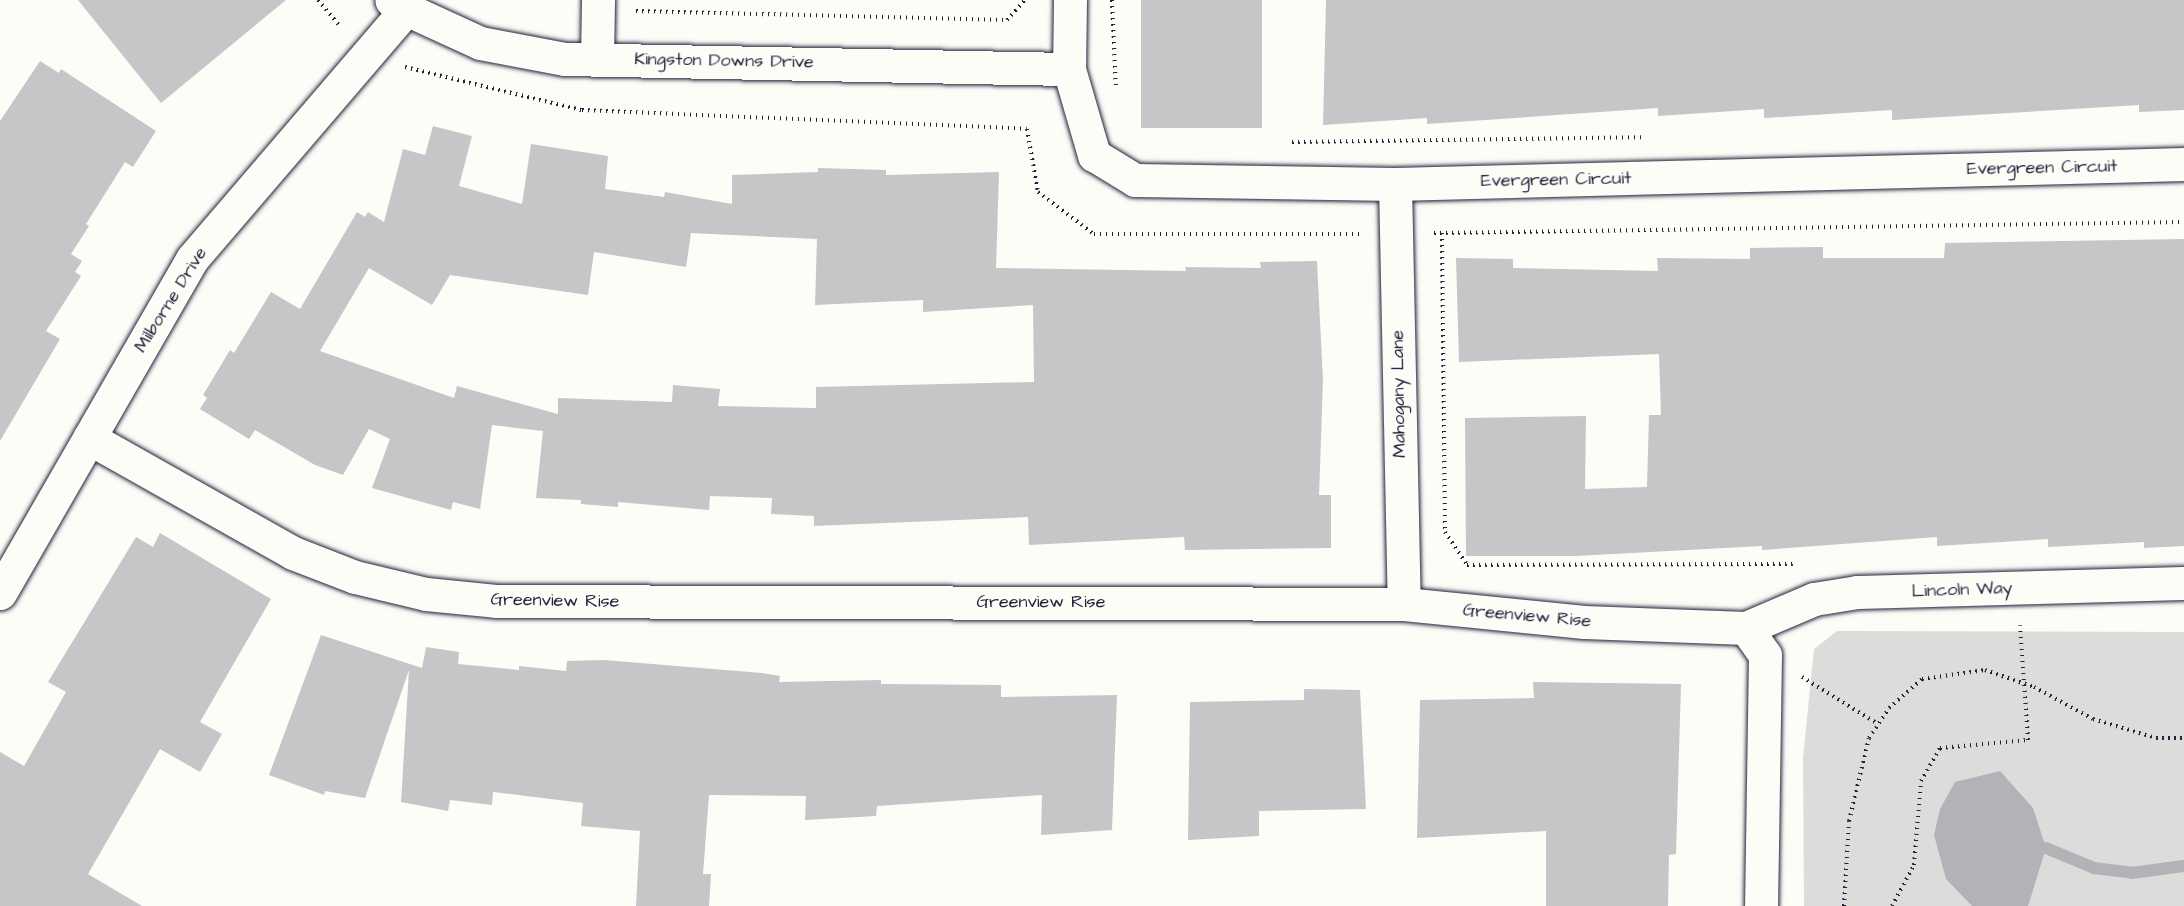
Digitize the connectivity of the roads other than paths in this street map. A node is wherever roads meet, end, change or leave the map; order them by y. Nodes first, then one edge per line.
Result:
1 (1070, 0) edge
2 (399, 5) edge
3 (598, 5) edge
4 (597, 59) junction
5 (1069, 69) junction
6 (2184, 164) edge
7 (1395, 184) junction
8 (89, 438) junction
9 (2184, 583) edge
10 (0, 593) edge
11 (1404, 604) junction
12 (1746, 628) junction
13 (1761, 906) edge

1 - 5 street, Evergreen Circuit
2 - 4 street, Kingston Downs Drive
2 - 8 street, Milborne Drive
3 - 4 street
4 - 5 street, Kingston Downs Drive
5 - 7 street, Evergreen Circuit
6 - 7 street, Evergreen Circuit
7 - 11 street, Mahogany Lane
8 - 10 street, Milborne Drive
8 - 11 street, Greenview Rise
9 - 12 street, Lincoln Way
11 - 12 street, Greenview Rise
12 - 13 street

